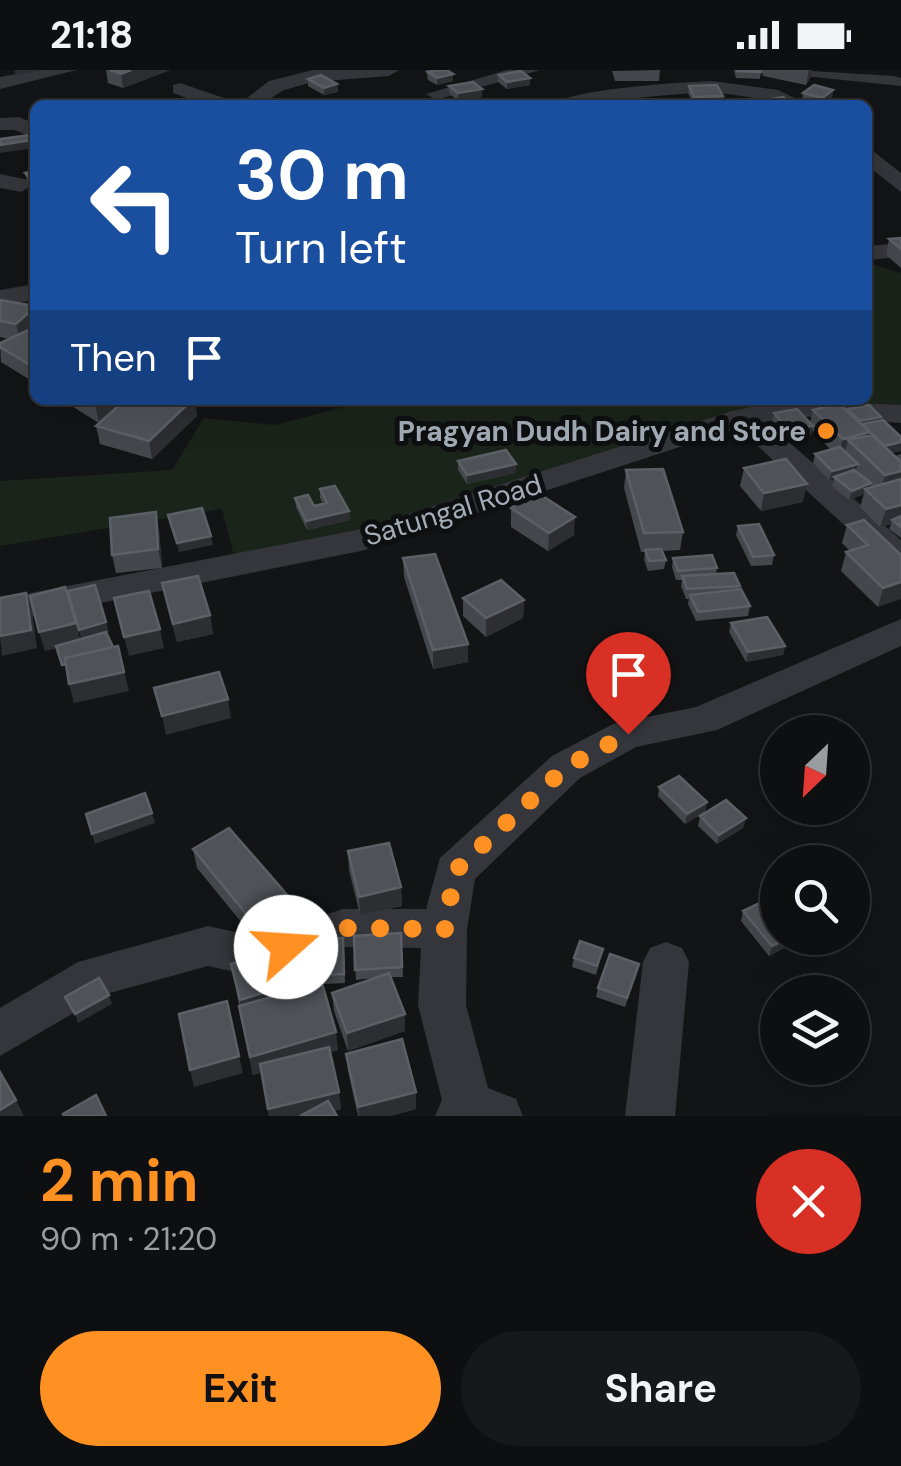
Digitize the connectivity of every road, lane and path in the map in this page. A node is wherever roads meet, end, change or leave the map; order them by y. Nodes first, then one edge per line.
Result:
1 (67, 70) edge
2 (389, 70) edge
3 (530, 70) edge
4 (804, 70) edge
5 (691, 74) edge
6 (898, 82) edge
7 (0, 83) edge
8 (180, 89) dead end
9 (870, 97) dead end
10 (212, 100) edge
11 (253, 100) edge
12 (445, 100) edge
13 (583, 100) edge
14 (786, 100) edge
15 (0, 124) edge
16 (30, 131) edge
17 (872, 158) edge
18 (901, 185) edge
19 (901, 250) edge
20 (872, 253) edge
21 (30, 293) edge
22 (0, 298) edge
23 (901, 414) edge
24 (743, 417) junction
25 (901, 558) edge
26 (0, 610) edge
27 (901, 630) edge
28 (445, 929) junction
29 (666, 962) dead end
30 (0, 1034) edge
31 (476, 1112) edge
32 (650, 1116) edge

1 - 7 street
2 - 11 street
2 - 12 street
3 - 12 street
4 - 6 street
5 - 13 street
5 - 14 street
6 - 9 street
8 - 10 street
15 - 16 street
17 - 18 street
19 - 20 street
21 - 22 street
23 - 24 street, Satungal Road
24 - 25 street
24 - 26 street, Satungal Road
27 - 28 street
28 - 30 street
28 - 31 street
29 - 32 street

